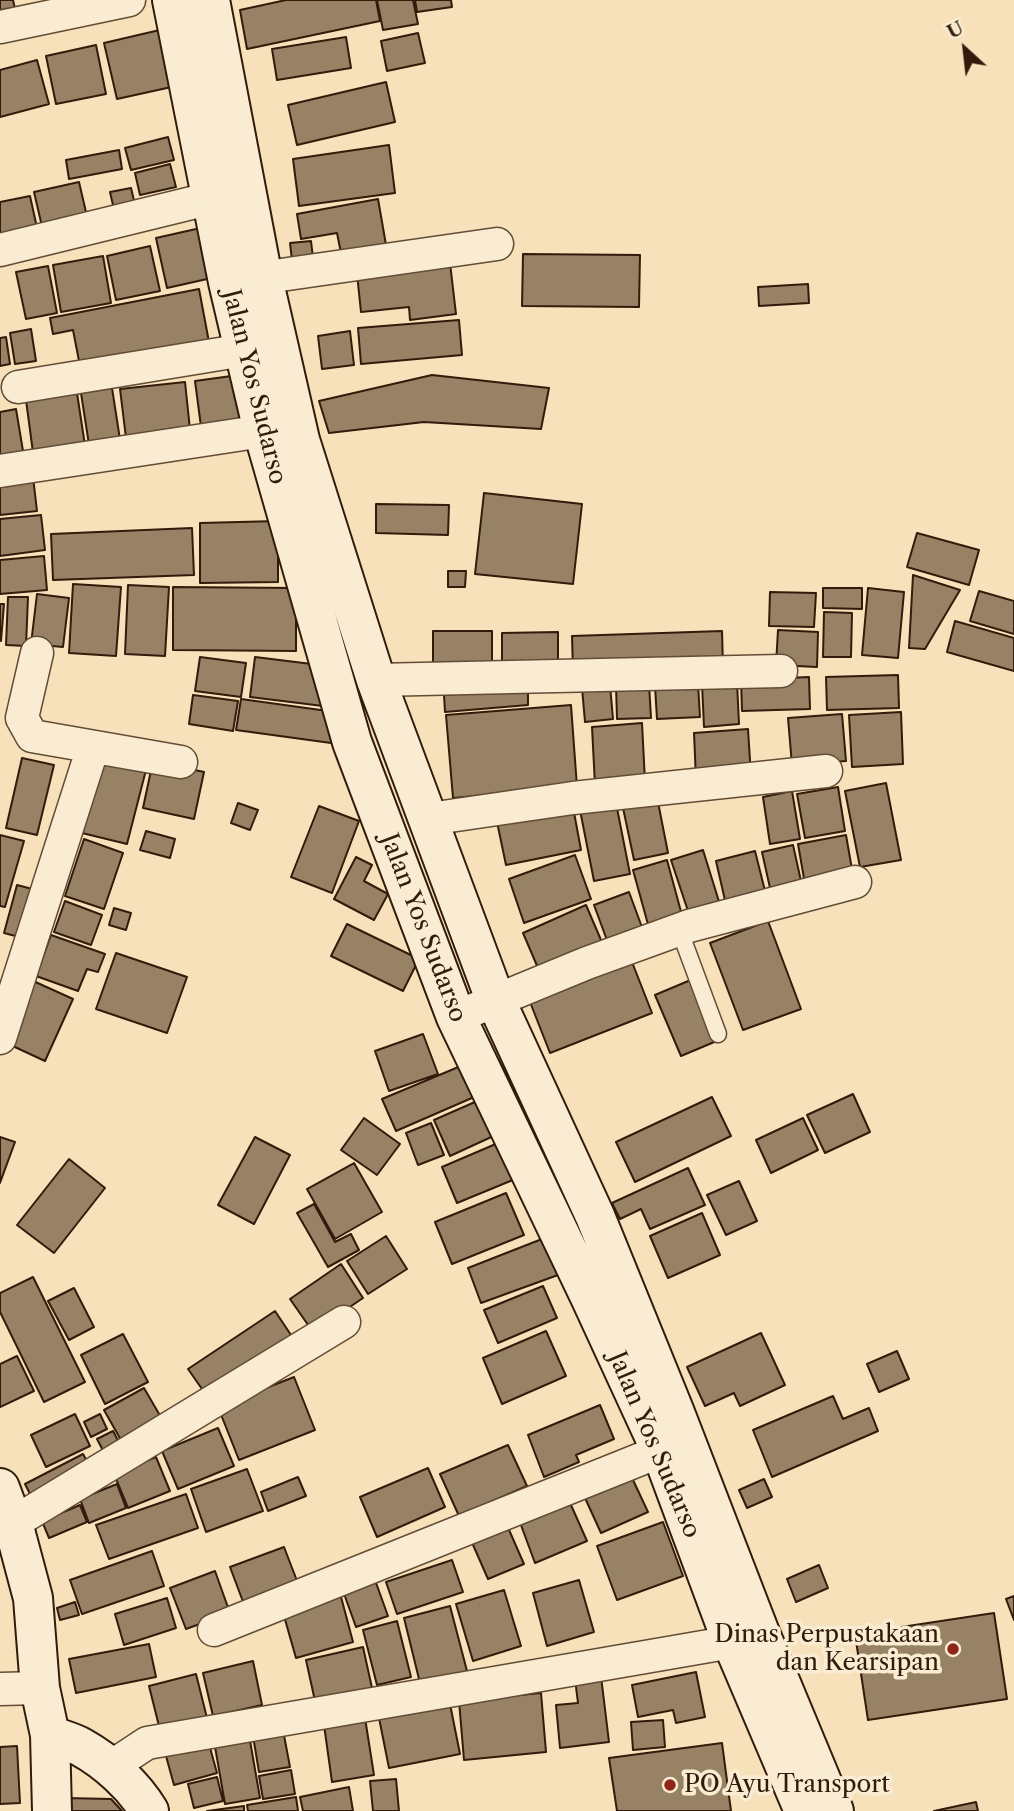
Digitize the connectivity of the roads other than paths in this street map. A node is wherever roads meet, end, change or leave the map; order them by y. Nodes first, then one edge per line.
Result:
1 (129, 0) edge
2 (172, 0) edge
3 (210, 0) edge
4 (0, 27) edge
5 (212, 198) junction
6 (497, 244) dead end
7 (0, 250) edge
8 (245, 280) junction
9 (244, 350) junction
10 (18, 387) dead end
11 (263, 431) junction
12 (0, 471) edge
13 (309, 528) junction
14 (37, 653) dead end
15 (781, 670) dead end
16 (376, 680) junction
17 (93, 747) junction
18 (181, 762) dead end
19 (826, 771) dead end
20 (429, 818) junction
21 (855, 882) dead end
22 (679, 929) junction
23 (495, 999) junction
24 (456, 1017) junction
25 (718, 1034) dead end
26 (0, 1038) edge
27 (344, 1322) dead end
28 (661, 1451) junction
29 (0, 1488) edge
30 (13, 1523) junction
31 (214, 1630) dead end
32 (746, 1637) junction
33 (40, 1688) junction
34 (0, 1689) edge
35 (50, 1735) junction
36 (109, 1768) junction
37 (51, 1811) edge
38 (149, 1811) edge
39 (804, 1811) edge
40 (834, 1811) edge

1 - 4 street
2 - 5 main road, Jalan Yos Sudarso
3 - 8 main road, Jalan Yos Sudarso
5 - 7 street
5 - 8 main road, Jalan Yos Sudarso
6 - 8 street
8 - 9 main road, Jalan Yos Sudarso
8 - 13 main road, Jalan Yos Sudarso
9 - 10 street
9 - 11 main road, Jalan Yos Sudarso
11 - 12 street
11 - 13 main road, Jalan Yos Sudarso
13 - 16 main road, Jalan Yos Sudarso
13 - 24 main road, Jalan Yos Sudarso
14 - 17 street
15 - 16 street
16 - 20 main road, Jalan Yos Sudarso
17 - 18 street
17 - 26 street
19 - 20 street
20 - 23 main road, Jalan Yos Sudarso
21 - 22 street
22 - 23 street
22 - 25 lane
23 - 24 street
23 - 32 main road, Jalan Yos Sudarso
24 - 28 main road, Jalan Yos Sudarso
27 - 30 street
28 - 31 street
28 - 32 main road, Jalan Yos Sudarso
29 - 30 main road
30 - 33 main road
32 - 36 street
32 - 39 main road, Jalan Yos Sudarso
32 - 40 main road, Jalan Yos Sudarso
33 - 34 street
33 - 35 main road
35 - 36 main road
35 - 37 main road
36 - 38 main road

